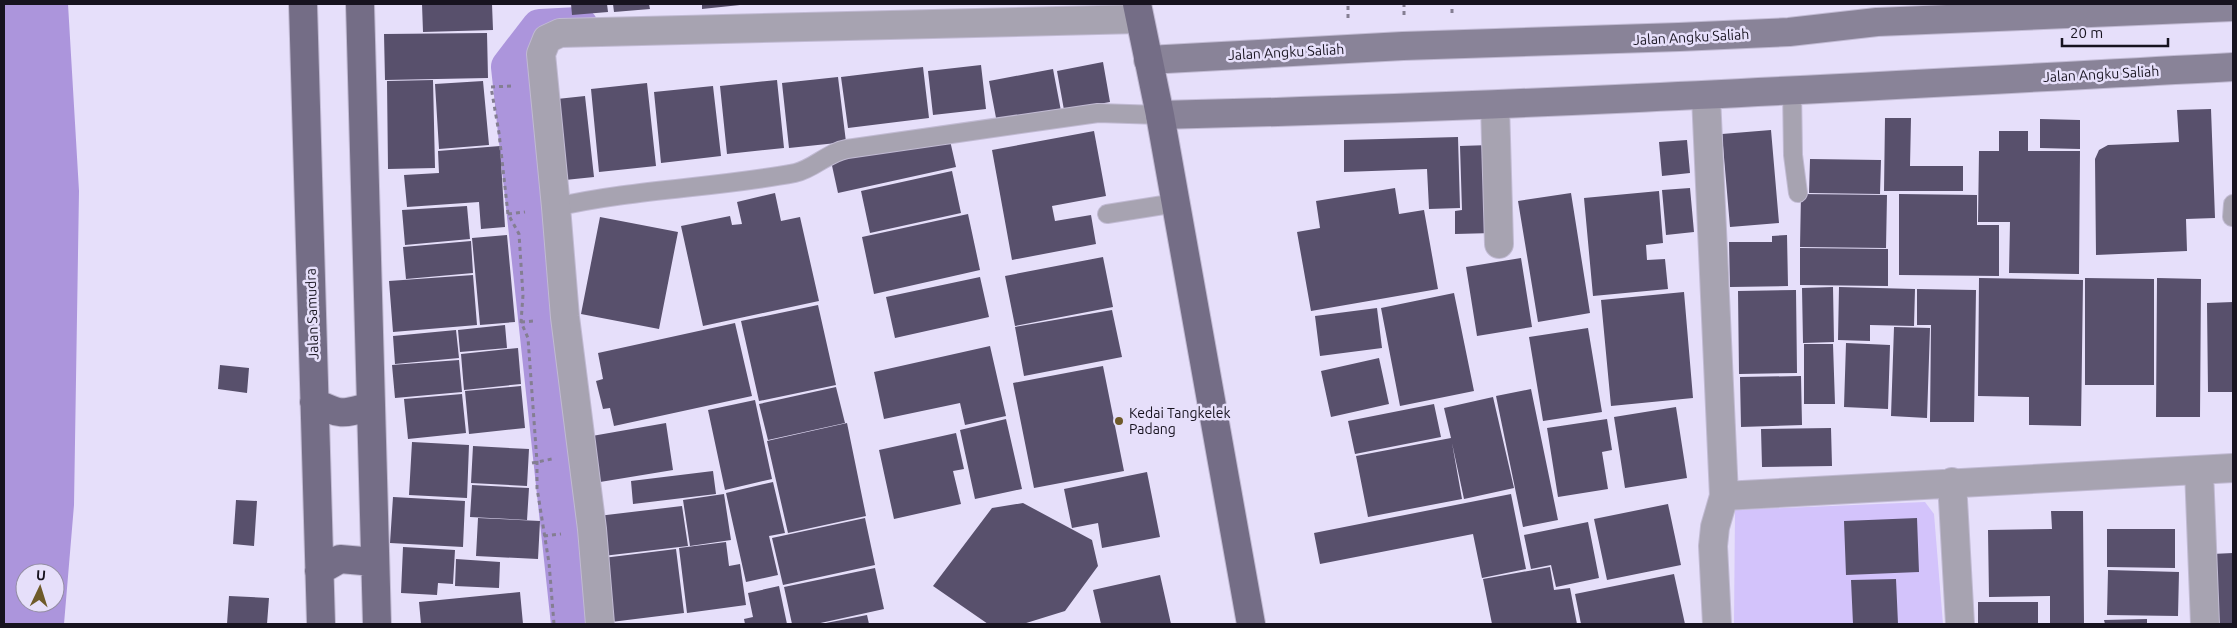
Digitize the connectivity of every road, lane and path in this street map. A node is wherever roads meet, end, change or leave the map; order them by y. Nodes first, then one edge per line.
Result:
1 (303, 4) edge
2 (360, 4) edge
3 (2157, 7) edge
4 (2233, 7) edge
5 (1138, 11) edge
6 (1148, 60) junction
7 (2233, 67) edge
8 (491, 87) dead end
9 (1792, 90) junction
10 (1706, 96) junction
11 (1495, 104) junction
12 (1160, 115) junction
13 (1798, 193) dead end
14 (1176, 203) junction
15 (556, 207) junction
16 (1107, 214) dead end
17 (1499, 244) dead end
18 (314, 402) junction
19 (370, 406) junction
20 (2233, 468) edge
21 (2199, 470) junction
22 (1952, 482) junction
23 (1724, 496) junction
24 (374, 562) junction
25 (319, 571) junction
26 (321, 624) edge
27 (377, 624) edge
28 (554, 624) edge
29 (600, 624) edge
30 (1251, 624) edge
31 (1717, 624) edge
32 (1960, 624) edge
33 (2205, 624) edge

1 - 18 main road, Jalan Samudra
2 - 19 main road
3 - 4 main road, Jalan Angku Saliah
3 - 6 main road, Jalan Angku Saliah
5 - 6 main road
5 - 15 street
6 - 12 main road
7 - 9 main road, Jalan Angku Saliah
8 - 28 path
9 - 10 main road, Jalan Angku Saliah
9 - 13 lane
10 - 11 main road, Jalan Angku Saliah
10 - 23 street
11 - 12 main road, Jalan Angku Saliah
11 - 17 street
12 - 14 main road
12 - 15 lane
14 - 16 lane
14 - 30 main road
15 - 29 street
18 - 19 main road
18 - 25 main road, Jalan Samudra
19 - 24 main road
20 - 21 street
21 - 22 street
21 - 33 street
22 - 23 street
22 - 32 street
23 - 31 street
24 - 25 main road
24 - 27 main road
25 - 26 main road, Jalan Samudra

